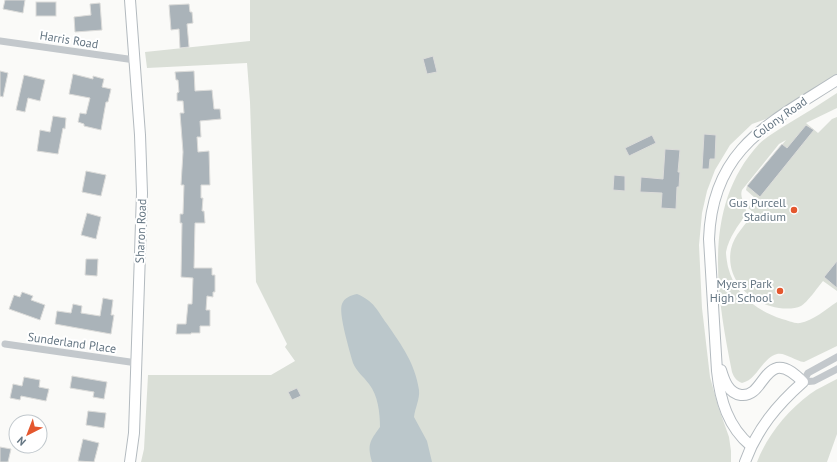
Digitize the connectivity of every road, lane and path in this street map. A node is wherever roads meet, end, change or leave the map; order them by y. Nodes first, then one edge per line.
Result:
1 (130, 0) edge
2 (0, 41) edge
3 (135, 60) junction
4 (837, 80) edge
5 (5, 344) dead end
6 (716, 351) junction
7 (837, 357) edge
8 (137, 363) junction
9 (837, 369) edge
10 (803, 382) junction
11 (751, 446) junction
12 (130, 462) edge
13 (745, 462) edge

1 - 3 street, Sharon Road
2 - 3 street, Harris Road
3 - 8 street, Sharon Road
4 - 6 street, Colony Road
5 - 8 street, Sunderland Place
6 - 10 street, Colony Road
6 - 11 street, Colony Road
7 - 10 street
8 - 12 street, Sharon Road
9 - 10 street
10 - 11 street
11 - 13 street

